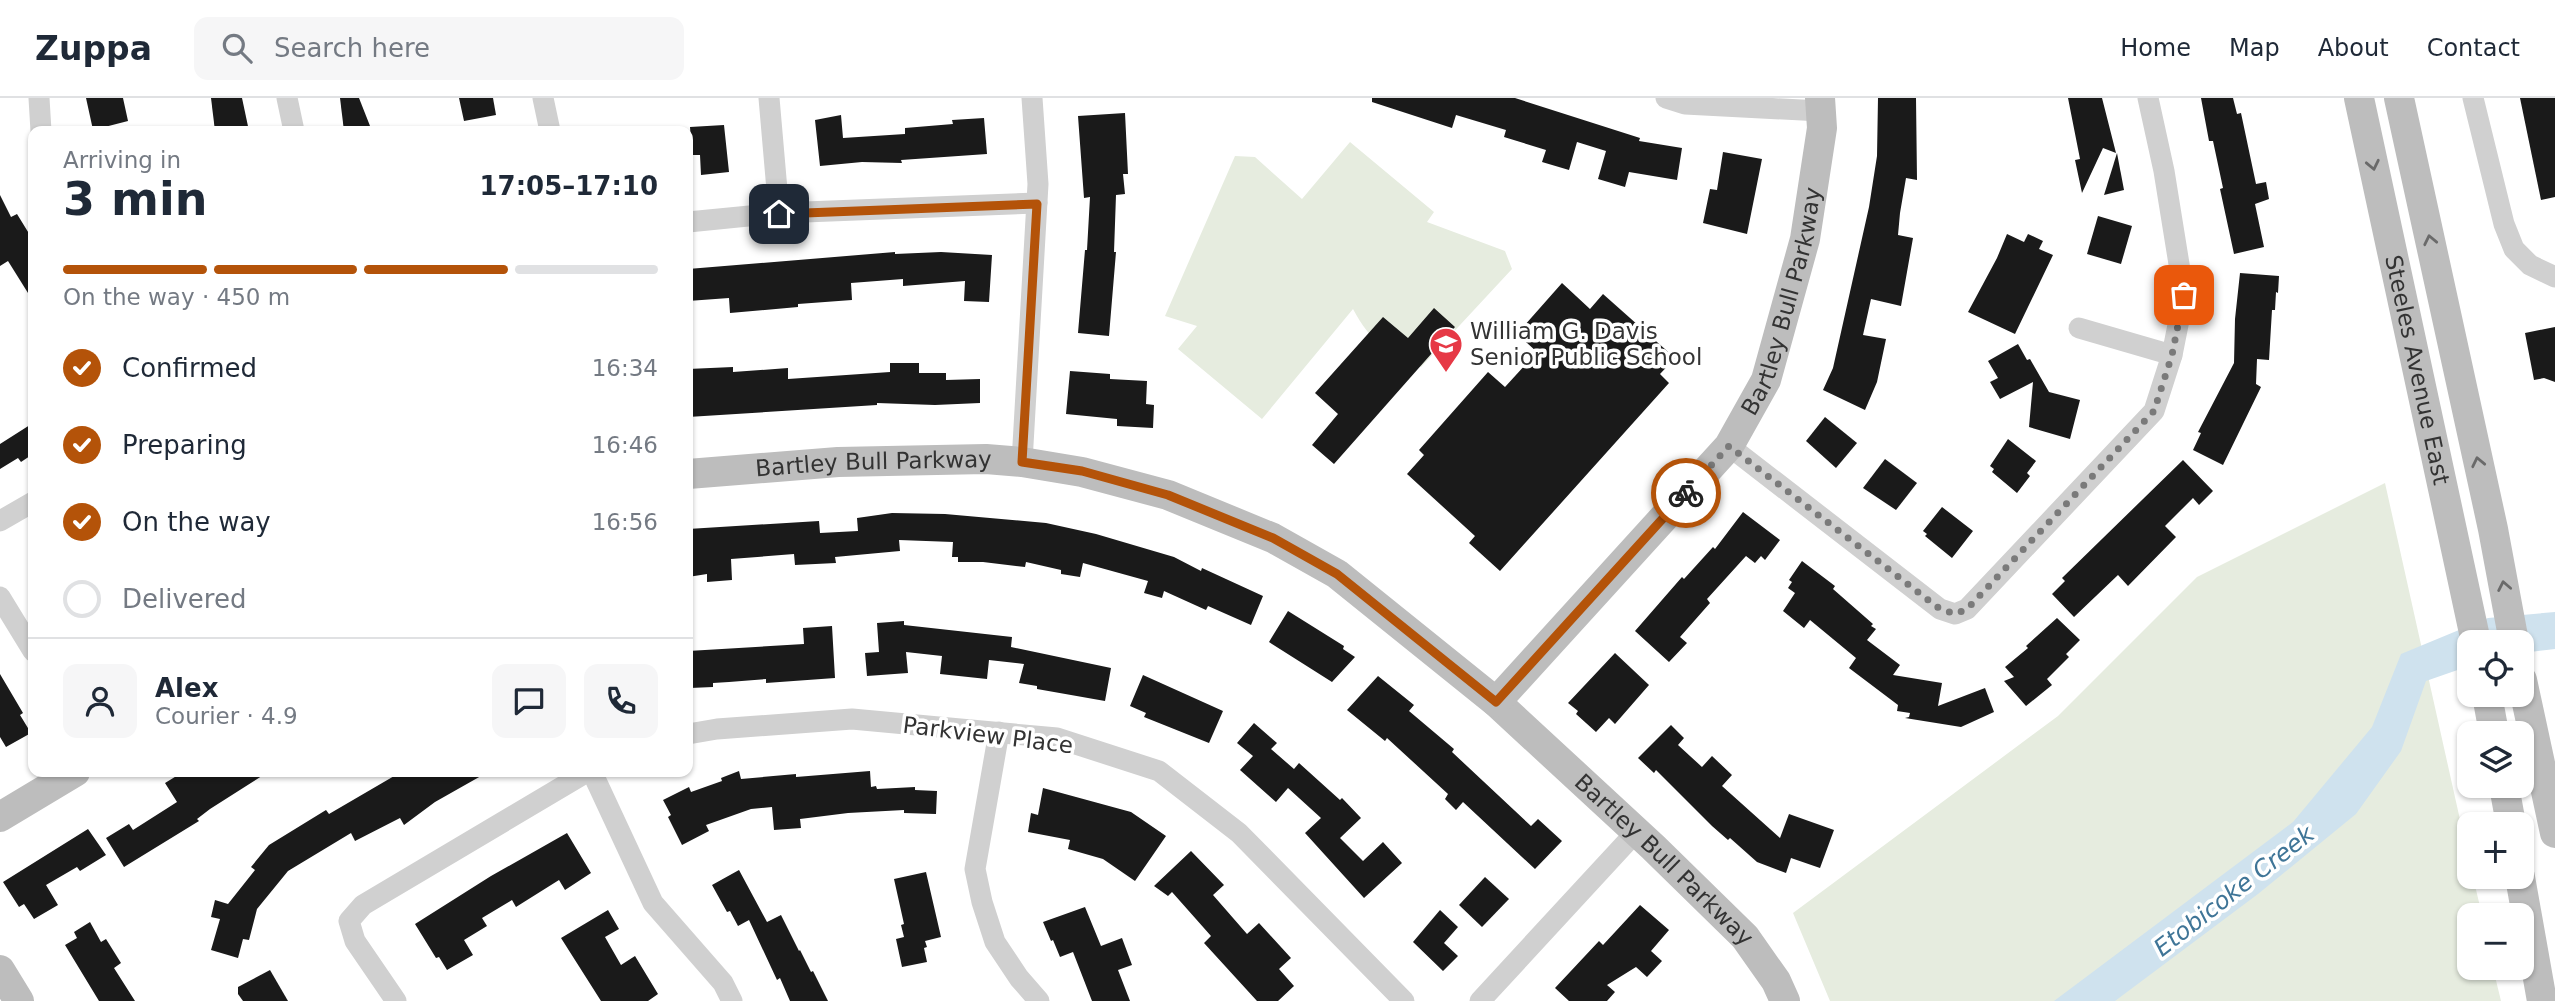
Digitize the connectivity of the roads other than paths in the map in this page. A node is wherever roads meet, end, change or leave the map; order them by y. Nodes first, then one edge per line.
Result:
1 (39, 98) edge
2 (287, 98) edge
3 (543, 98) edge
4 (769, 98) edge
5 (1032, 98) edge
6 (1666, 98) edge
7 (2148, 98) edge
8 (2359, 98) edge
9 (2399, 98) edge
10 (2473, 98) edge
11 (1821, 104) edge
12 (41, 126) edge
13 (292, 126) edge
14 (549, 126) edge
15 (1037, 204) junction
16 (779, 214) junction
17 (693, 222) edge
18 (2555, 277) edge
19 (2079, 328) dead end
20 (2172, 355) junction
21 (1729, 446) junction
22 (1022, 462) junction
23 (693, 474) edge
24 (28, 505) edge
25 (0, 522) edge
26 (0, 597) edge
27 (2474, 630) edge
28 (2512, 630) edge
29 (28, 643) edge
30 (1496, 702) junction
31 (2527, 707) edge
32 (999, 732) junction
33 (693, 733) edge
34 (67, 777) edge
35 (581, 777) edge
36 (591, 777) edge
37 (0, 817) edge
38 (1636, 832) junction
39 (2555, 833) edge
40 (2522, 889) edge
41 (0, 970) edge
42 (19, 1001) edge
43 (396, 1001) edge
44 (732, 1001) edge
45 (1039, 1001) edge
46 (1404, 1001) edge
47 (1480, 1001) edge
48 (1786, 1001) edge
49 (2542, 1001) edge

1 - 12 street
2 - 13 street
3 - 14 street
4 - 16 street
5 - 15 street
6 - 11 street
7 - 20 street
8 -> 27 street, Steeles Avenue East
28 -> 9 street, Steeles Avenue East
10 - 18 street
11 - 21 street, Bartley Bull Parkway
15 - 16 street
15 - 22 street
16 - 17 street
19 - 20 street
20 - 21 street
21 - 30 street, Bartley Bull Parkway
22 - 23 street, Bartley Bull Parkway
22 - 30 street, Bartley Bull Parkway
24 - 25 street
26 - 29 street
30 - 38 street, Bartley Bull Parkway
31 - 39 street
32 - 33 street, Parkview Place
32 - 45 street
32 - 46 street, Parkview Place
34 - 37 street
35 - 43 street
36 - 44 street
38 - 47 street
38 - 48 street, Bartley Bull Parkway
40 - 49 street
41 - 42 street

